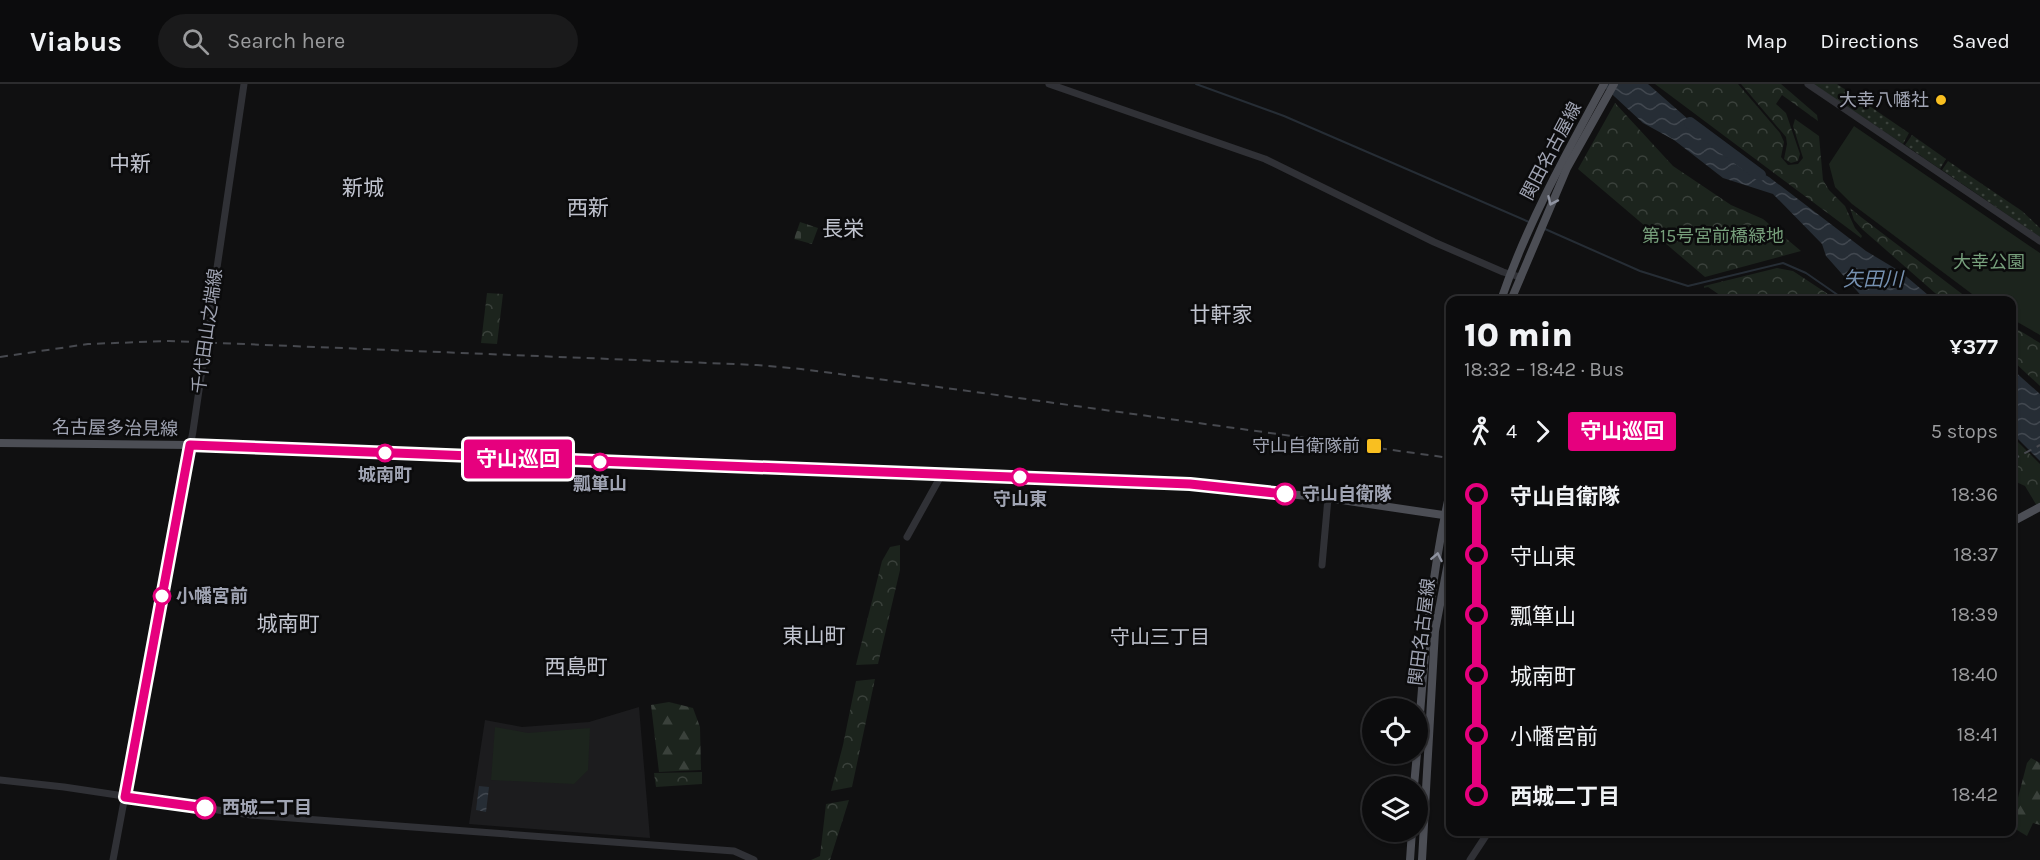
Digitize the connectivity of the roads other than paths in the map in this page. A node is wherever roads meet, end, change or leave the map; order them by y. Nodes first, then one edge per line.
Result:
1 (244, 84) edge
2 (1049, 84) edge
3 (1604, 84) edge
4 (1614, 84) edge
5 (1808, 84) edge
6 (1534, 231) junction
7 (2040, 241) edge
8 (1510, 274) junction
9 (1520, 277) junction
10 (1502, 296) edge
11 (1512, 296) edge
12 (0, 443) edge
13 (190, 445) junction
14 (942, 474) junction
15 (1328, 498) junction
16 (2040, 507) edge
17 (1446, 516) edge
18 (2016, 520) edge
19 (1446, 524) edge
20 (907, 537) dead end
21 (1322, 566) dead end
22 (1446, 573) edge
23 (1421, 698) edge
24 (0, 780) edge
25 (125, 797) junction
26 (1486, 836) edge
27 (1411, 842) edge
28 (113, 860) edge
29 (754, 860) edge
30 (1410, 860) edge
31 (1422, 860) edge
32 (1470, 860) edge

1 - 13 street, 千代田山之端線
2 - 8 street
3 - 6 main road, 関田名古屋線
4 -> 6 main road, 関田名古屋線
5 - 7 street
6 - 8 main road, 関田名古屋線
6 - 9 main road, 関田名古屋線
8 - 9 street
8 - 10 main road, 関田名古屋線
9 - 11 main road, 関田名古屋線
12 - 13 main road, 名古屋多治見線
13 - 14 main road, 名古屋多治見線
13 - 25 street, 千代田山之端線
14 - 15 main road, 名古屋多治見線
14 - 20 street
15 - 17 main road, 名古屋多治見線
15 - 21 street
16 - 18 main road
23 -> 19 main road, 関田名古屋線
22 - 31 main road, 関田名古屋線
24 - 25 street
25 - 28 street, 千代田山之端線
25 - 29 street
26 - 32 street
27 - 30 main road

